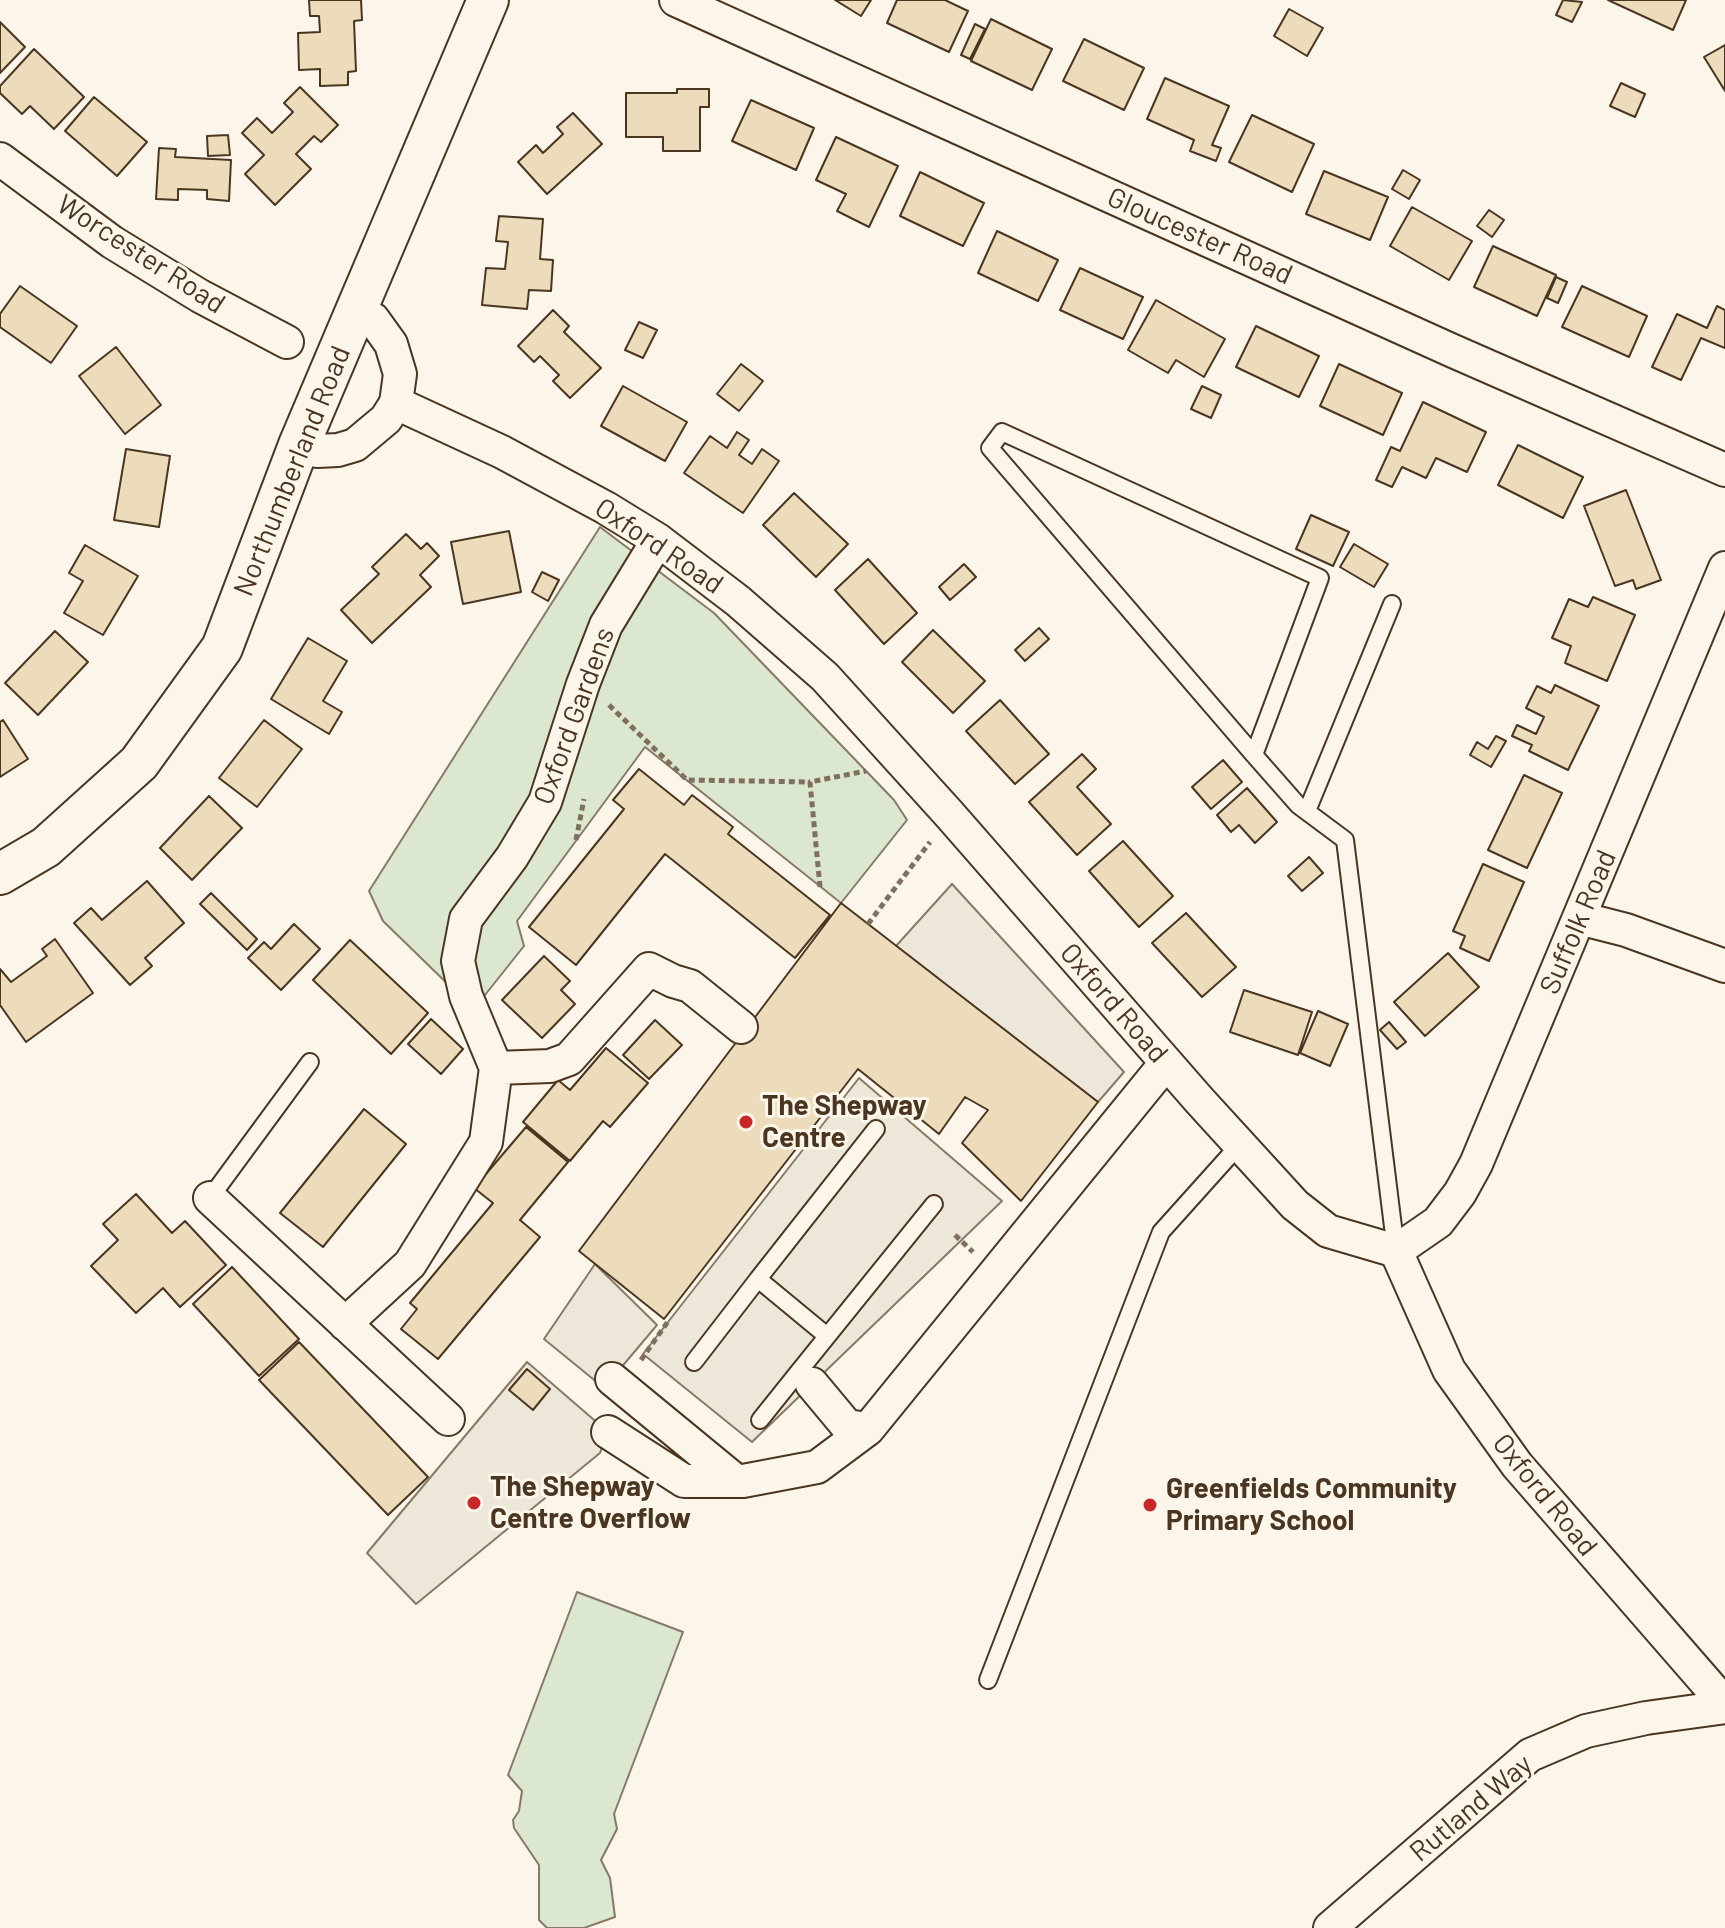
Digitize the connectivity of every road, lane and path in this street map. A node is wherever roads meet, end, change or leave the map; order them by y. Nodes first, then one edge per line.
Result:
1 (488, 0) edge
2 (676, 0) edge
3 (0, 159) edge
4 (355, 311) junction
5 (287, 342) dead end
6 (396, 403) junction
7 (299, 445) junction
8 (1725, 470) edge
9 (658, 540) junction
10 (1725, 568) edge
11 (1392, 604) dead end
12 (586, 675) junction
13 (1254, 755) junction
14 (866, 771) dead end
15 (810, 782) junction
16 (1307, 811) junction
17 (950, 815) junction
18 (0, 874) edge
19 (820, 887) dead end
20 (1579, 918) junction
21 (868, 924) dead end
22 (1725, 966) edge
23 (741, 1027) dead end
24 (310, 1062) dead end
25 (1166, 1063) junction
26 (496, 1068) junction
27 (876, 1129) dead end
28 (1240, 1144) junction
29 (210, 1198) joint
30 (934, 1204) dead end
31 (1396, 1251) junction
32 (758, 1279) junction
33 (669, 1320) dead end
34 (345, 1324) junction
35 (827, 1336) junction
36 (694, 1362) dead end
37 (806, 1377) junction
38 (617, 1383) joint
39 (448, 1419) dead end
40 (760, 1420) dead end
41 (868, 1429) junction
42 (608, 1432) dead end
43 (736, 1481) junction
44 (988, 1680) dead end
45 (1725, 1706) edge
46 (1330, 1928) edge

1 - 4 street, Northumberland Road
2 - 8 street, Gloucester Road
3 - 5 street, Worcester Road
4 - 6 street
4 - 7 street, Northumberland Road
6 - 7 street
6 - 9 street, Oxford Road
7 - 18 street, Northumberland Road
9 - 12 street, Oxford Gardens
9 - 17 street, Oxford Road
10 - 20 street, Suffolk Road
11 - 16 lane
12 - 15 path
12 - 26 street, Oxford Gardens
13 - 13 lane
13 - 16 lane
14 - 15 path
15 - 19 path
16 - 31 lane
17 - 21 path
17 - 25 street, Oxford Road
20 - 22 street
20 - 31 street, Suffolk Road
23 - 26 street
24 - 29 lane
25 - 28 street, Oxford Road
25 - 41 street
26 - 34 street
27 - 32 lane
28 - 31 street, Oxford Road
28 - 44 lane
29 - 34 street
30 - 35 lane
31 - 45 street, Oxford Road
32 - 35 lane
32 - 36 lane
33 - 38 path
34 - 39 street
35 - 37 lane
37 - 40 lane
37 - 41 street
38 - 43 street
41 - 43 street
42 - 43 street
45 - 46 street, Rutland Way

